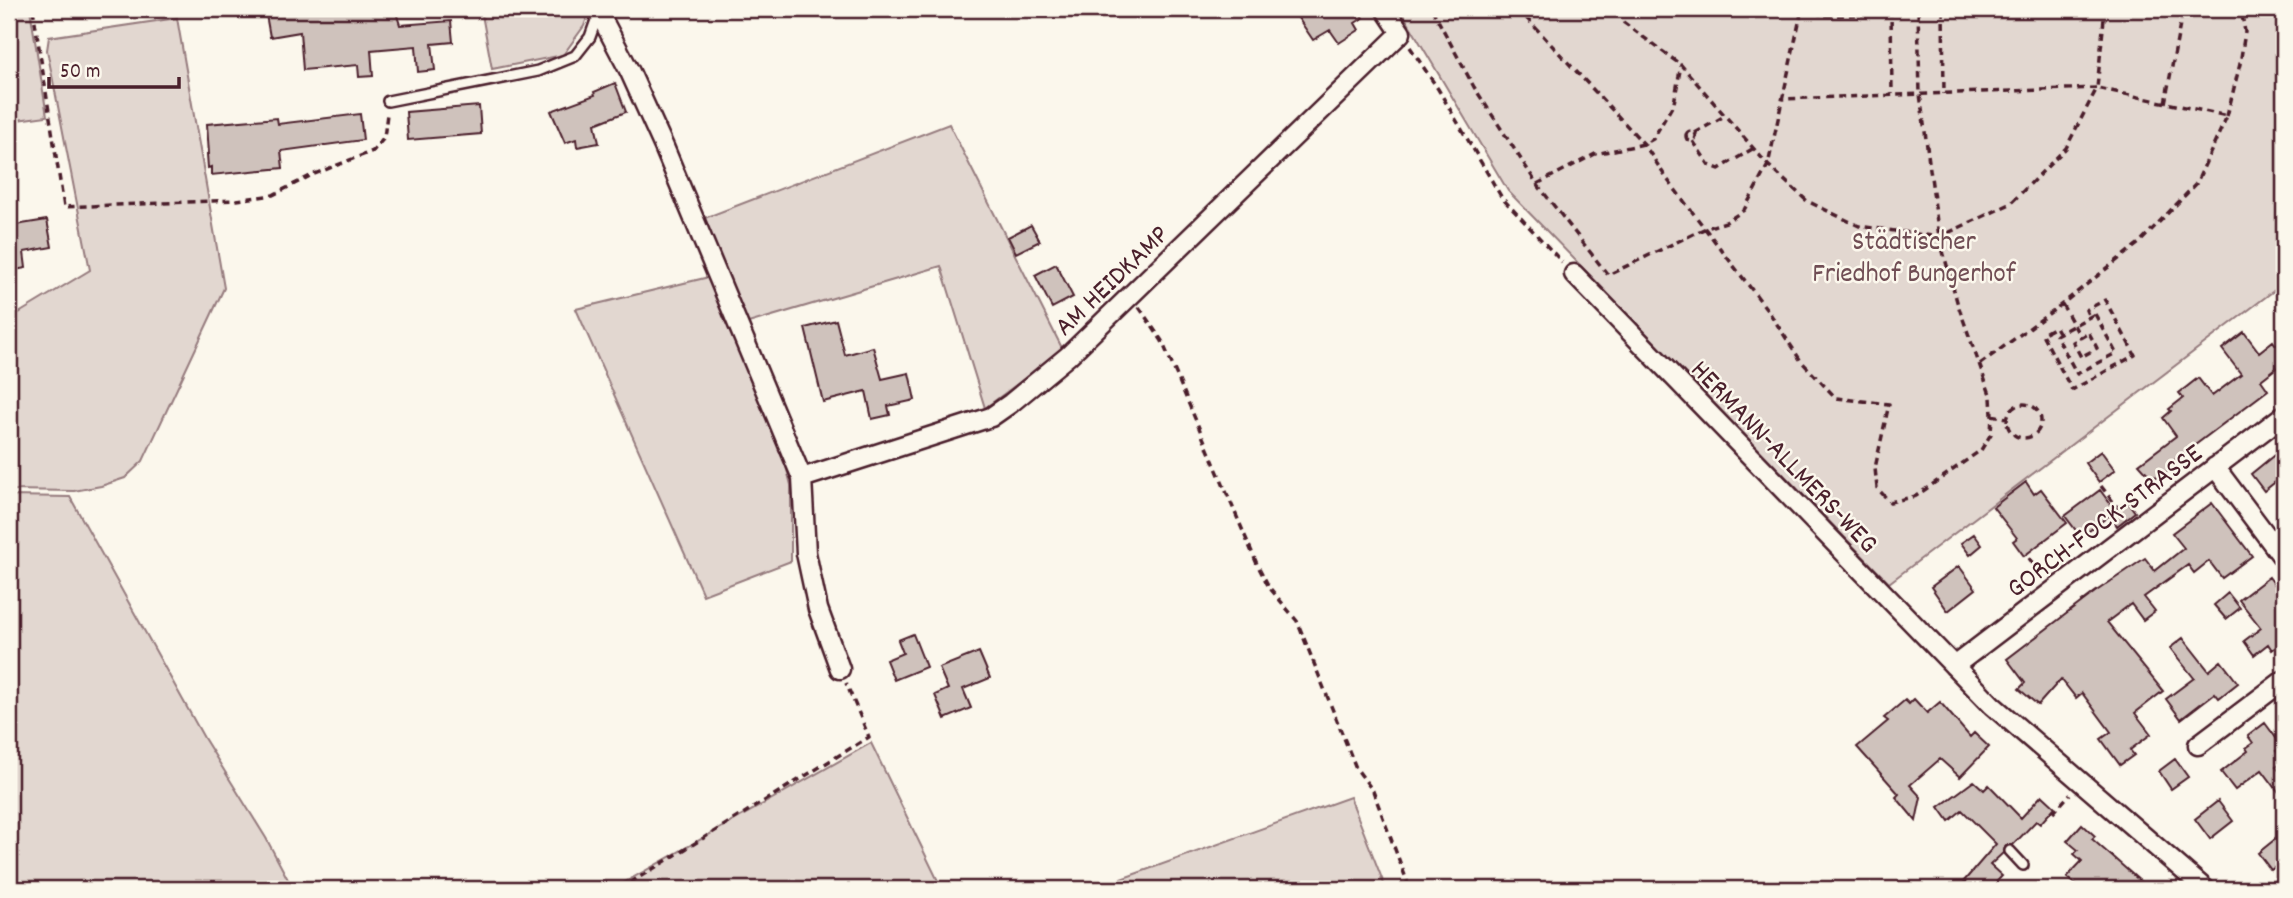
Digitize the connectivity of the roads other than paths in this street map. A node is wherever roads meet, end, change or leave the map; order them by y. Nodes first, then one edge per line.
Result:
1 (1385, 9) edge
2 (598, 10) edge
3 (388, 101) road end
4 (1574, 274) road end
5 (2284, 415) edge
6 (2215, 467) junction
7 (802, 478) junction
8 (2284, 559) edge
9 (1954, 666) junction
10 (840, 668) road end
11 (2284, 680) edge
12 (2198, 745) dead end
13 (2010, 850) dead end
14 (2023, 865) dead end
15 (2205, 889) edge

1 - 7 street, AM HEIDKAMP
2 - 3 lane
2 - 7 street
4 - 9 street, HERMANN-ALLMERS-WEG
5 - 6 street, GORCH-FOCK-STRASSE
6 - 8 street
6 - 9 street, GORCH-FOCK-STRASSE
7 - 10 street
9 - 15 street, HERMANN-ALLMERS-WEG
11 - 12 street
13 - 14 lane

